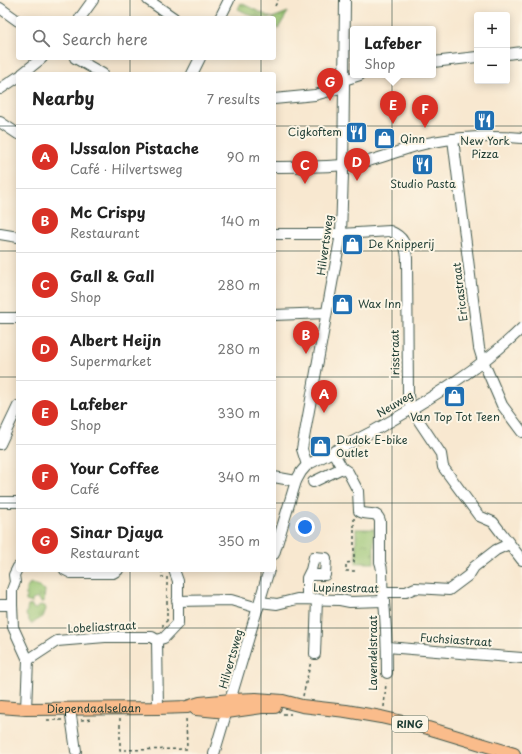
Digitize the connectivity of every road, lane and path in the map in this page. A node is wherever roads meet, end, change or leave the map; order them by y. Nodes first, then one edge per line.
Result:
1 (93, 0) edge
2 (148, 0) edge
3 (229, 0) edge
4 (278, 0) edge
5 (345, 0) edge
6 (275, 6) dead end
7 (0, 8) edge
8 (81, 16) edge
9 (171, 16) edge
10 (221, 16) edge
11 (16, 20) edge
12 (522, 52) edge
13 (510, 54) edge
14 (474, 57) edge
15 (40, 60) edge
16 (78, 60) edge
17 (199, 60) edge
18 (436, 62) edge
19 (24, 72) edge
20 (98, 72) edge
21 (193, 72) edge
22 (16, 78) edge
23 (355, 78) edge
24 (344, 84) junction
25 (0, 89) edge
26 (276, 99) edge
27 (0, 122) edge
28 (16, 133) edge
29 (522, 138) edge
30 (453, 139) junction
31 (343, 165) junction
32 (276, 167) edge
33 (0, 234) edge
34 (276, 234) edge
35 (341, 234) junction
36 (16, 237) edge
37 (326, 313) junction
38 (276, 314) edge
39 (0, 318) edge
40 (16, 318) edge
41 (522, 328) edge
42 (483, 361) junction
43 (16, 410) edge
44 (411, 410) junction
45 (522, 432) edge
46 (0, 444) edge
47 (333, 452) junction
48 (307, 465) junction
49 (342, 468) junction
50 (276, 476) edge
51 (296, 481) junction
52 (313, 482) dead end
53 (0, 502) edge
54 (16, 502) edge
55 (354, 517) dead end
56 (510, 544) junction
57 (276, 547) edge
58 (522, 560) edge
59 (16, 571) edge
60 (356, 571) dead end
61 (69, 572) edge
62 (115, 572) edge
63 (268, 572) edge
64 (170, 573) edge
65 (309, 575) junction
66 (383, 597) junction
67 (307, 599) junction
68 (317, 599) junction
69 (178, 601) junction
70 (12, 604) junction
71 (0, 605) edge
72 (259, 605) junction
73 (167, 620) dead end
74 (157, 640) junction
75 (387, 647) junction
76 (315, 654) joint
77 (522, 658) edge
78 (28, 660) junction
79 (387, 673) joint
80 (231, 700) junction
81 (300, 705) junction
82 (0, 707) edge
83 (158, 708) junction
84 (383, 708) dead end
85 (70, 709) junction
86 (26, 710) junction
87 (187, 711) junction
88 (227, 712) junction
89 (279, 714) dead end
90 (120, 718) dead end
91 (76, 751) dead end
92 (214, 754) edge
93 (514, 754) edge

1 - 8 street
2 - 9 street
3 - 10 street
4 - 6 path
5 - 24 street, Hilvertsweg
7 - 11 street
12 - 13 street
14 - 18 street
15 - 19 street
16 - 20 street
17 - 21 street
22 - 25 street
23 - 24 street
24 - 26 street
24 - 31 street, Hilvertsweg
27 - 28 street
29 - 30 street
30 - 31 street
30 - 42 street, Ericastraat
31 - 32 street
31 - 35 street, Hilvertsweg
33 - 36 street
34 - 35 street, Irisstraat
35 - 37 street, Hilvertsweg
35 - 44 street, Irisstraat
37 - 38 street
37 - 48 street, Hilvertsweg
39 - 40 street
41 - 42 street, Neuweg
42 - 44 street, Neuweg
42 - 45 street, Ericastraat
43 - 46 street
44 - 47 street, Neuweg
44 - 56 street, Irisstraat
47 - 48 street, Neuweg
47 - 49 street
48 - 51 street, Neuweg
49 - 52 street
49 - 66 street, Lavendelstraat
50 - 51 street
51 - 57 street
53 - 54 street
55 - 60 path
56 - 58 street, Irisstraat
56 - 66 street, Lupinestraat
59 - 70 street
61 - 62 street
63 - 72 street, Hilvertsweg
64 - 69 street
64 - 73 path
65 - 65 street, Lupinestraat
65 - 67 street, Lupinestraat
66 - 68 street, Lupinestraat
66 - 75 street, Lavendelstraat
67 - 68 street, Lupinestraat
67 - 72 street, Lupinestraat
68 - 76 street
69 - 72 street, Lupinestraat
69 - 74 street
70 - 71 street
70 - 78 street
72 - 80 street, Hilvertsweg
74 - 78 street, Lobeliastraat
74 - 83 street
75 - 77 street, Fuchsiastraat
75 - 79 street, Lavendelstraat
76 - 81 path
78 - 86 street
79 - 84 path, Lavendelstraat
80 - 81 main road, Diependaalselaan / RING
80 - 87 main road, Diependaalselaan / RING
80 - 88 street, Hilvertsweg
81 - 88 main road, Diependaalselaan / RING
81 - 89 path
81 - 93 main road, Diependaalselaan / RING
82 - 86 main road, Diependaalselaan / RING
83 - 85 main road, Diependaalselaan / RING
83 - 87 main road, Diependaalselaan / RING
85 - 86 main road, Diependaalselaan / RING
85 - 91 street
87 - 88 main road, Diependaalselaan / RING
87 - 90 path
88 - 92 street, Hilvertsweg

